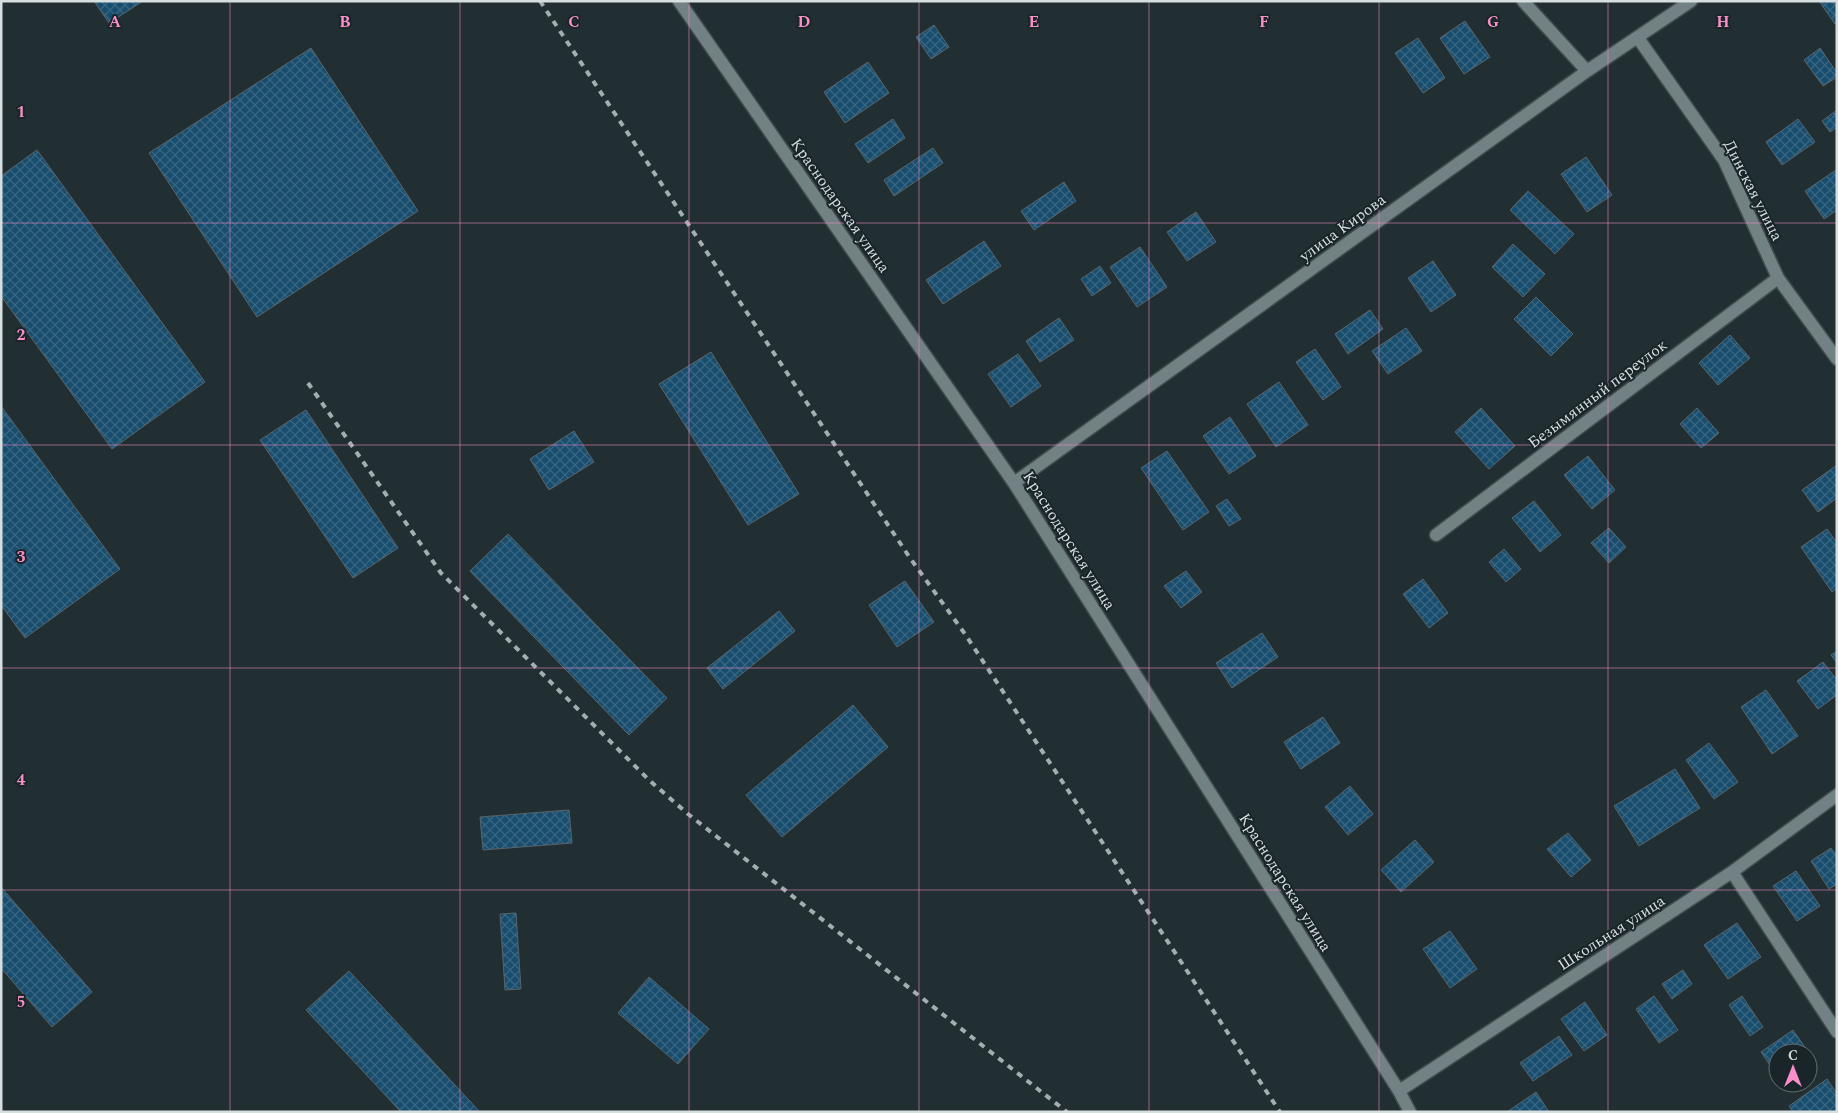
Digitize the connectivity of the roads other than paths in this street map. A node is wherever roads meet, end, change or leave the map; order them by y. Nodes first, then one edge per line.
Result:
1 (1523, 1) edge
2 (1691, 1) edge
3 (681, 2) edge
4 (1638, 38) junction
5 (1587, 71) junction
6 (1778, 278) junction
7 (1837, 359) edge
8 (1014, 483) junction
9 (1436, 535) dead end
10 (1837, 795) edge
11 (1732, 872) junction
12 (1837, 1032) edge
13 (1399, 1091) junction
14 (1410, 1112) edge

1 - 5 street
2 - 4 street, улица Кирова
3 - 8 street, Краснодарская улица
4 - 5 street, улица Кирова
4 - 6 street, Динская улица
5 - 8 street, улица Кирова
6 - 7 street, Динская улица
6 - 9 street, Безымянный переулок
8 - 13 street, Краснодарская улица
10 - 11 street, Школьная улица
11 - 12 street
11 - 13 street, Школьная улица
13 - 14 street, Краснодарская улица

